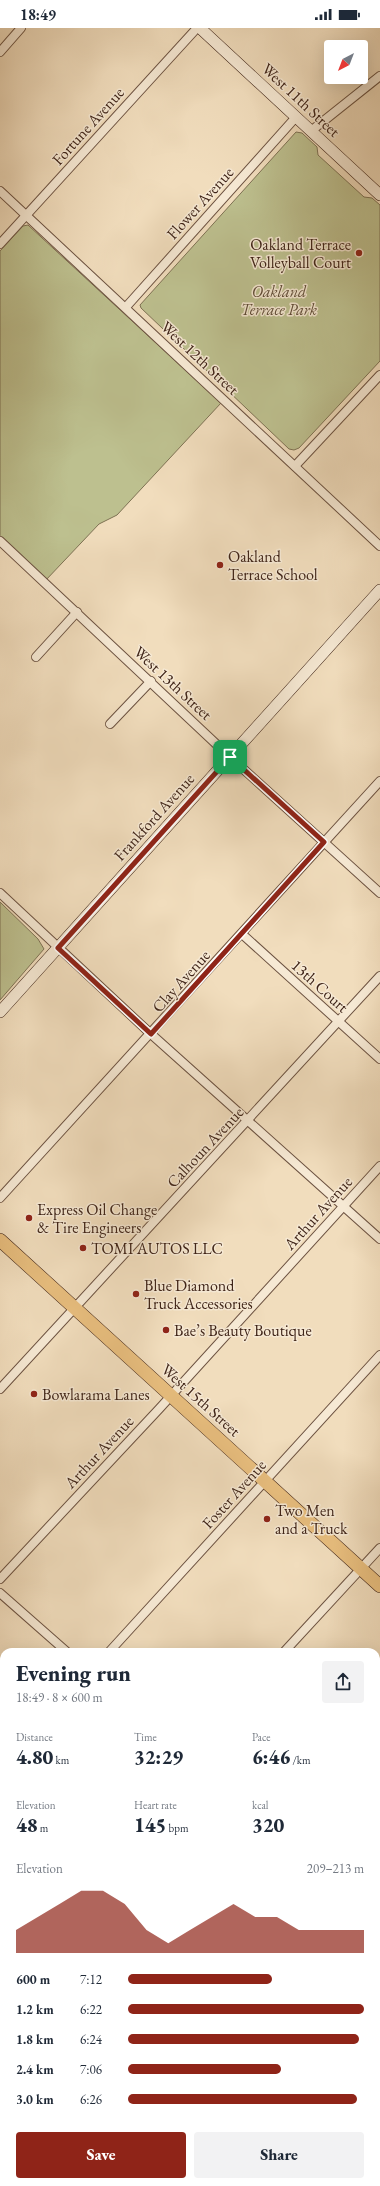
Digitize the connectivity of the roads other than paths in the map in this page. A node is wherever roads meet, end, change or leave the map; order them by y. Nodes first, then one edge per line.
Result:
1 (21, 28) edge
2 (201, 29) edge
3 (0, 52) edge
4 (380, 76) edge
5 (296, 117) junction
6 (312, 131) junction
7 (0, 191) edge
8 (380, 195) edge
9 (26, 215) junction
10 (0, 244) edge
11 (126, 307) junction
12 (380, 375) edge
13 (295, 466) junction
14 (1, 545) edge
15 (380, 546) edge
16 (380, 590) edge
17 (77, 612) junction
18 (36, 657) dead end
19 (151, 681) junction
20 (110, 724) dead end
21 (230, 757) junction
22 (380, 781) edge
23 (324, 842) junction
24 (0, 893) edge
25 (380, 893) edge
26 (242, 934) junction
27 (58, 948) junction
28 (380, 976) edge
29 (0, 1012) edge
30 (338, 1022) junction
31 (151, 1034) junction
32 (380, 1059) edge
33 (249, 1120) junction
34 (380, 1166) edge
35 (0, 1198) edge
36 (344, 1206) junction
37 (380, 1239) edge
38 (0, 1240) edge
39 (75, 1308) junction
40 (380, 1355) edge
41 (0, 1389) edge
42 (171, 1396) junction
43 (265, 1481) junction
44 (380, 1548) edge
45 (361, 1569) junction
46 (0, 1579) edge
47 (380, 1586) edge
48 (0, 1593) edge
49 (62, 1648) edge
50 (114, 1648) edge
51 (288, 1648) edge

1 - 3 street
2 - 5 main road, West 11th Street
2 - 9 street, Fortune Avenue
4 - 6 street
5 - 6 main road, West 11th Street
5 - 11 street, Flower Avenue
6 - 8 main road, West 11th Street
7 - 9 street, West 12th Street
9 - 10 street, Fortune Avenue
9 - 11 street, West 12th Street
11 - 13 street, West 12th Street
12 - 13 street
13 - 15 street, West 12th Street
14 - 17 street, West 13th Street
16 - 21 main road, Frankford Avenue
17 - 18 street
17 - 19 street, West 13th Street
19 - 20 street
19 - 21 street, West 13th Street
21 - 23 street, West 13th Street
21 - 27 main road, Frankford Avenue
22 - 23 street, Clay Avenue
23 - 25 street, West 13th Street
23 - 26 street, Clay Avenue
24 - 27 street
26 - 30 street, 13th Court
26 - 31 street, Clay Avenue
27 - 29 main road, Frankford Avenue
27 - 31 street
28 - 30 street, Calhoun Avenue
30 - 32 street, 13th Court
30 - 33 street, Calhoun Avenue
31 - 33 street
31 - 35 street, Clay Avenue
33 - 36 street
33 - 39 street, Calhoun Avenue
34 - 36 street, Arthur Avenue
36 - 37 street
36 - 42 street, Arthur Avenue
38 - 39 highway, West 15th Street
39 - 41 street, Calhoun Avenue
39 - 42 highway, West 15th Street
40 - 43 street, Foster Avenue
42 - 43 highway, West 15th Street
42 - 46 street, Arthur Avenue
43 - 45 highway, West 15th Street
43 - 50 street, Foster Avenue
44 - 45 street
45 - 47 highway, West 15th Street
45 - 51 street
48 - 49 street

